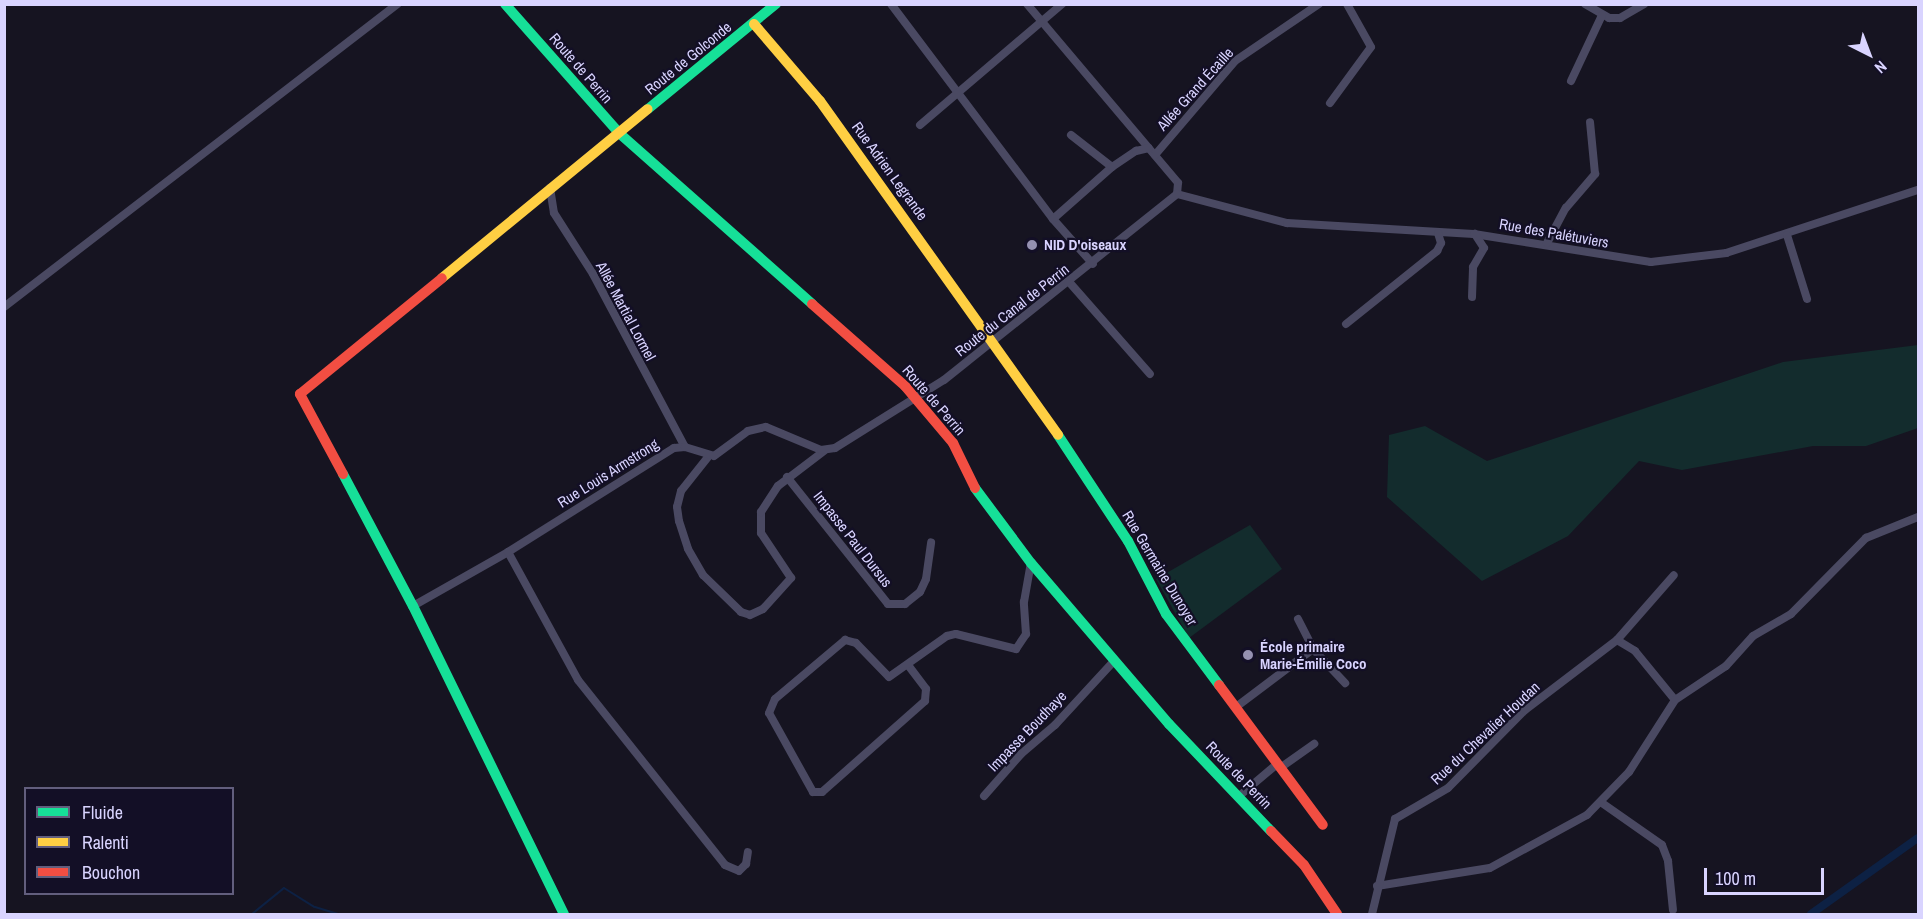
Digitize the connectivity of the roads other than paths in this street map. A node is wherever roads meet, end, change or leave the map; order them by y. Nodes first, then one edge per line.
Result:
1 (398, 4) edge
2 (505, 4) edge
3 (776, 4) edge
4 (891, 4) edge
5 (1027, 4) edge
6 (1062, 4) edge
7 (1319, 4) edge
8 (1347, 4) edge
9 (1585, 4) edge
10 (1644, 4) edge
11 (1602, 15) junction
12 (1042, 22) junction
13 (754, 24) junction
14 (1571, 81) dead end
15 (958, 90) junction
16 (1330, 104) dead end
17 (1590, 122) dead end
18 (920, 125) dead end
19 (618, 133) junction
20 (1071, 135) dead end
21 (1152, 151) junction
22 (1112, 167) junction
23 (551, 187) junction
24 (1918, 190) edge
25 (1177, 194) junction
26 (1053, 219) junction
27 (1438, 234) junction
28 (1474, 234) junction
29 (1787, 235) junction
30 (1547, 243) junction
31 (1093, 264) junction
32 (1070, 283) junction
33 (1472, 297) dead end
34 (1807, 299) dead end
35 (4, 307) edge
36 (1347, 324) dead end
37 (994, 342) junction
38 (1150, 374) dead end
39 (915, 397) junction
40 (685, 447) junction
41 (824, 451) junction
42 (708, 457) junction
43 (787, 477) junction
44 (1918, 517) edge
45 (931, 542) dead end
46 (508, 552) junction
47 (1031, 563) junction
48 (1674, 575) dead end
49 (413, 606) junction
50 (1298, 619) dead end
51 (1617, 640) junction
52 (1313, 649) junction
53 (1115, 660) junction
54 (908, 665) junction
55 (1345, 683) dead end
56 (1675, 700) junction
57 (1236, 707) junction
58 (1314, 744) dead end
59 (1279, 766) junction
60 (984, 796) dead end
61 (1238, 797) junction
62 (1602, 803) junction
63 (1323, 825) dead end
64 (748, 852) dead end
65 (1377, 886) junction
66 (1673, 910) dead end
67 (564, 915) edge
68 (1337, 915) edge
69 (1372, 915) edge

1 - 35 street
2 - 19 street, Route de Perrin
3 - 13 street, Route de Golconde
4 - 15 street
5 - 12 street
6 - 12 street
7 - 21 street, Allée Grand Écaille
8 - 16 street
9 - 11 street
10 - 11 street
11 - 14 street
12 - 15 street
12 - 21 street
13 - 19 street, Route de Golconde
13 - 37 street, Rue Adrien Legrande
15 - 18 street
15 - 26 street
17 - 30 street
19 - 23 street, Route de Golconde
19 - 39 street, Route de Perrin
20 - 22 street
21 - 22 street
21 - 25 street
22 - 26 street
23 - 40 street, Allée Martial Lormel
23 - 49 street, Route de Golconde
24 - 29 street, Rue des Palétuviers
25 - 27 street, Rue des Palétuviers
25 - 31 street, Route du Canal de Perrin
26 - 31 street
27 - 28 street, Rue des Palétuviers
27 - 36 street
28 - 30 street, Rue des Palétuviers
28 - 33 street
29 - 30 street, Rue des Palétuviers
29 - 34 street
31 - 32 street, Route du Canal de Perrin
32 - 37 street, Route du Canal de Perrin
32 - 38 street
37 - 39 street, Route du Canal de Perrin
37 - 57 street, Rue Germaine Dunoyer
39 - 41 street
39 - 47 street, Route de Perrin
40 - 42 street
40 - 46 street, Rue Louis Armstrong
41 - 42 street
41 - 43 street
42 - 43 street
43 - 45 street, Impasse Paul Dursus
44 - 56 street
46 - 49 street, Rue Louis Armstrong
46 - 64 street
47 - 53 street, Route de Perrin
47 - 54 street
48 - 51 street, Rue du Chevalier Houdan
49 - 67 street
50 - 52 street
51 - 56 street
51 - 65 street, Rue du Chevalier Houdan
52 - 55 street
52 - 57 street
53 - 60 street, Impasse Boudhaye
53 - 61 street, Route de Perrin
54 - 54 street
56 - 62 street
57 - 59 street, Rue Germaine Dunoyer
58 - 59 street
59 - 61 street
59 - 63 street, Rue Germaine Dunoyer
61 - 68 street, Route de Perrin
62 - 65 street
62 - 66 street
65 - 69 street, Rue du Chevalier Houdan

